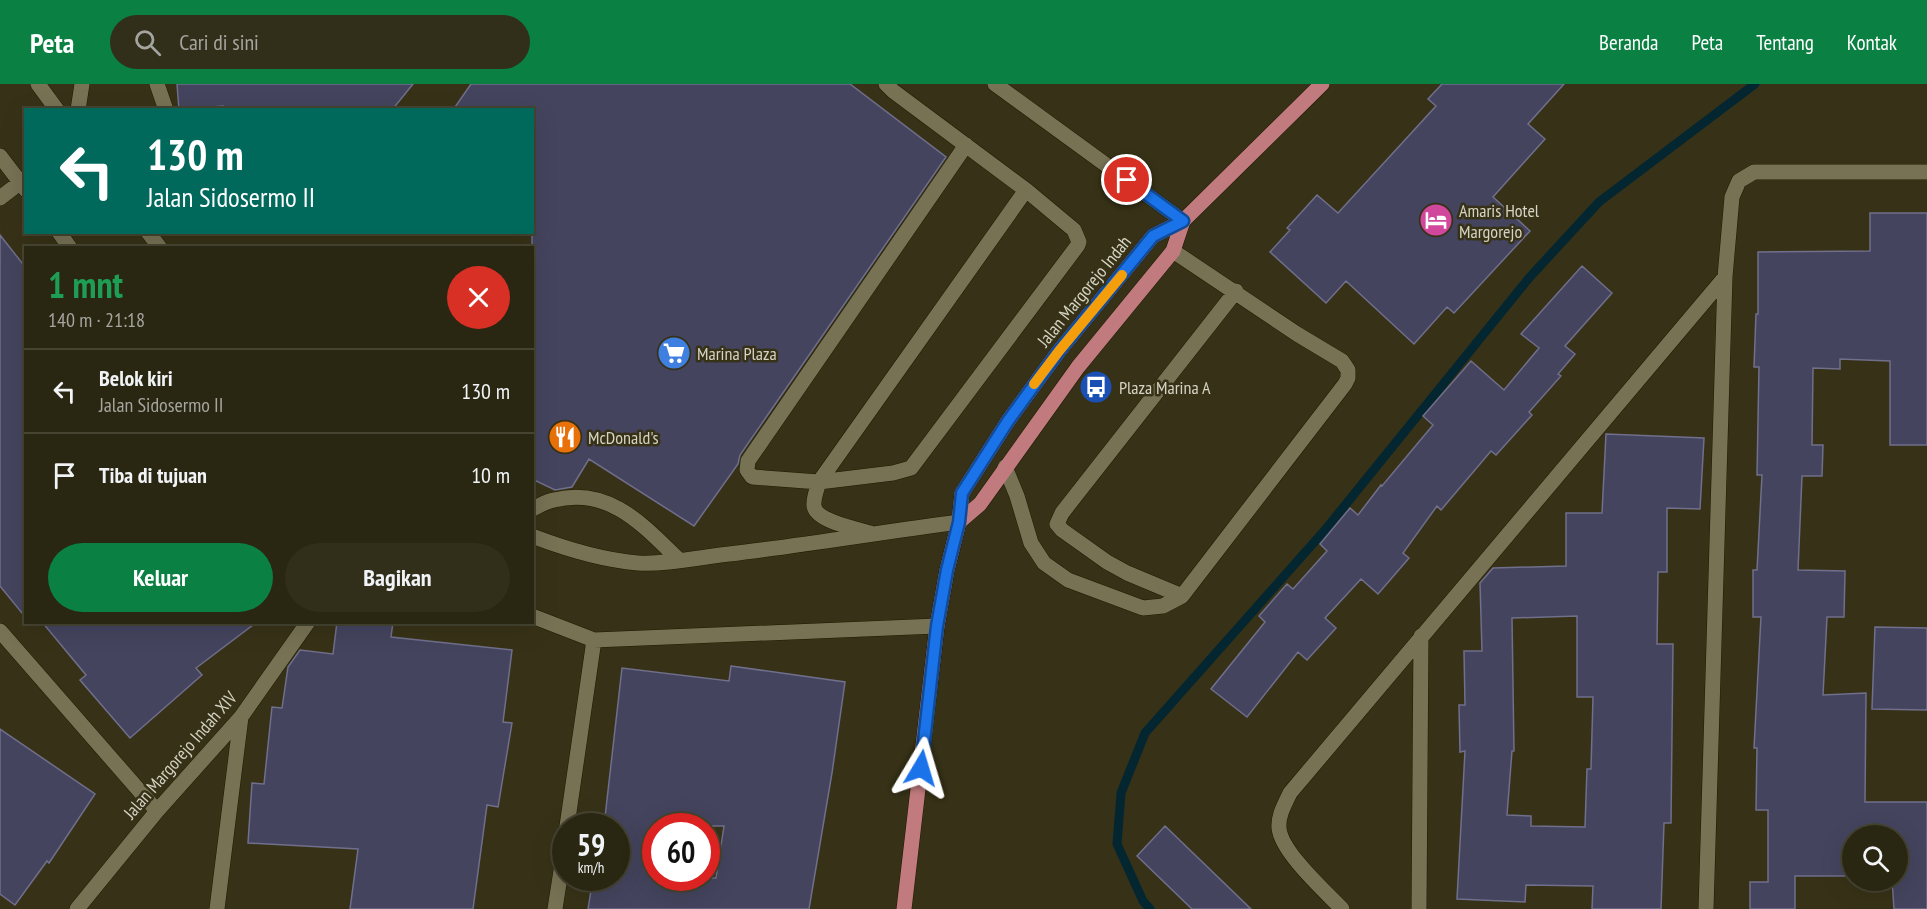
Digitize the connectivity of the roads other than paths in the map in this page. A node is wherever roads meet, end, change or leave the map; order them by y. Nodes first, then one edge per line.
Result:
1 (38, 84) edge
2 (82, 84) edge
3 (157, 84) edge
4 (886, 84) edge
5 (995, 84) edge
6 (1318, 85) edge
7 (56, 108) edge
8 (78, 108) edge
9 (165, 108) edge
10 (966, 145) junction
11 (0, 156) edge
12 (1927, 172) edge
13 (24, 184) edge
14 (1026, 190) junction
15 (0, 198) edge
16 (1183, 221) junction
17 (1173, 251) junction
18 (1725, 277) junction
19 (1236, 291) junction
20 (1005, 467) junction
21 (819, 482) junction
22 (534, 508) edge
23 (959, 522) junction
24 (870, 533) junction
25 (534, 537) edge
26 (678, 560) junction
27 (1182, 596) junction
28 (534, 617) edge
29 (307, 624) edge
30 (937, 626) junction
31 (0, 631) edge
32 (1421, 636) junction
33 (594, 640) junction
34 (241, 717) junction
35 (157, 811) junction
36 (569, 813) edge
37 (558, 891) edge
38 (77, 909) edge
39 (217, 909) edge
40 (555, 909) edge
41 (904, 909) edge
42 (1342, 909) edge
43 (1419, 909) edge
44 (1706, 909) edge

1 - 7 street
2 - 8 street
3 - 9 street
4 - 10 street
5 - 16 street
6 - 16 main road, Jalan Margorejo Indah
10 - 14 street
10 - 21 street
11 - 13 street
12 - 18 street
13 - 15 street
14 - 21 street
14 - 21 street
16 - 17 main road, Jalan Margorejo Indah
16 - 23 main road, Jalan Margorejo Indah
17 - 19 street
17 - 20 main road, Jalan Margorejo Indah
18 - 32 street
18 - 44 street
19 - 27 street
19 - 27 street
20 - 23 main road, Jalan Margorejo Indah
20 - 27 street
21 - 24 street
22 - 26 street
23 - 24 street
23 - 30 main road, Jalan Margorejo Indah
24 - 26 street
25 - 26 street
28 - 33 street
29 - 34 street, Jalan Margorejo Indah XIV
30 - 33 street
30 - 41 main road, Jalan Margorejo Indah
31 - 35 street
32 - 42 street
32 - 43 street
33 - 36 street
34 - 35 street, Jalan Margorejo Indah XIV
34 - 39 street
35 - 38 street, Jalan Margorejo Indah XIV
37 - 40 street

